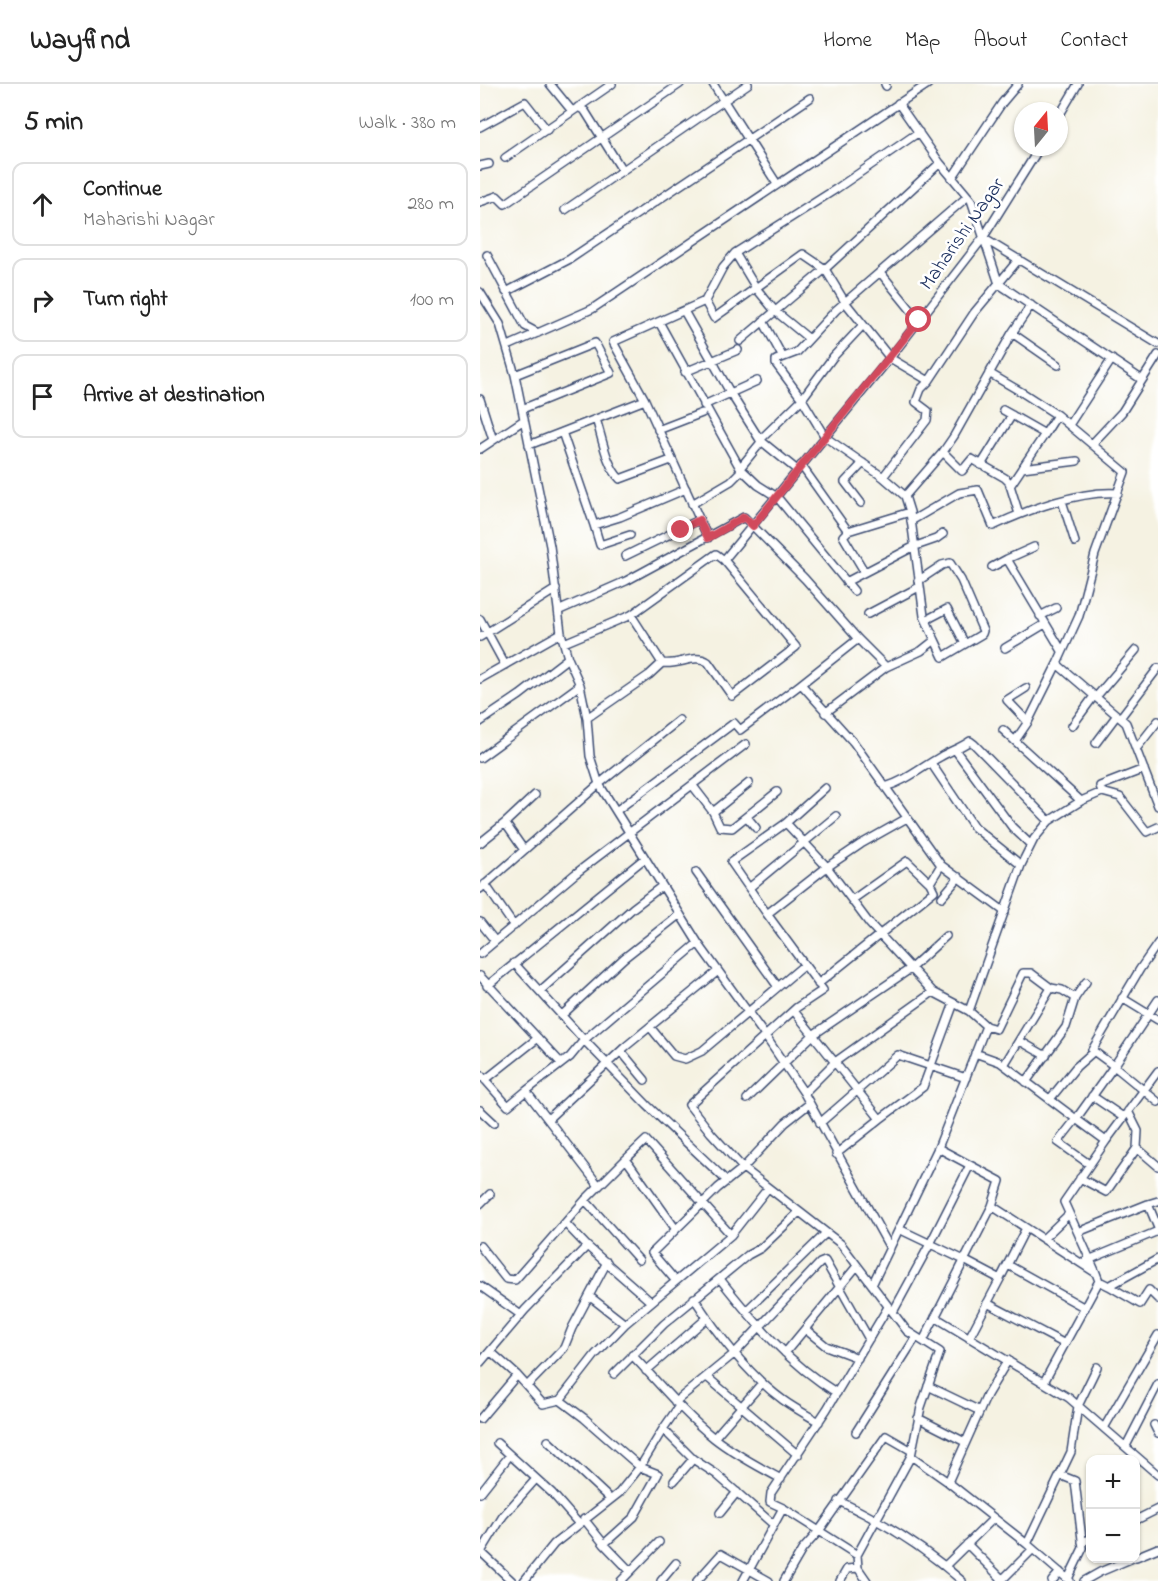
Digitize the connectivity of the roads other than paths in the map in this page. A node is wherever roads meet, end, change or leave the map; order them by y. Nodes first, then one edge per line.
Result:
1 (550, 84) edge
2 (612, 84) edge
3 (680, 84) edge
4 (713, 84) edge
5 (748, 84) edge
6 (928, 84) edge
7 (1018, 84) edge
8 (1078, 84) edge
9 (810, 98) dead end
10 (723, 100) junction
11 (1068, 102) edge
12 (898, 103) junction
13 (575, 109) junction
14 (480, 127) edge
15 (547, 130) junction
16 (919, 132) junction
17 (601, 138) junction
18 (748, 138) junction
19 (1034, 156) edge
20 (505, 158) dead end
21 (940, 163) junction
22 (489, 164) dead end
23 (480, 166) edge
24 (622, 170) junction
25 (952, 178) junction
26 (777, 184) junction
27 (967, 197) junction
28 (480, 202) edge
29 (565, 210) dead end
30 (983, 238) junction
31 (735, 253) junction
32 (487, 255) dead end
33 (1019, 259) junction
34 (825, 269) junction
35 (880, 272) junction
36 (999, 284) junction
37 (756, 288) junction
38 (480, 292) edge
39 (506, 292) junction
40 (705, 301) junction
41 (845, 302) junction
42 (1031, 305) junction
43 (684, 311) junction
44 (775, 311) junction
45 (919, 320) junction
46 (763, 321) junction
47 (658, 322) junction
48 (863, 325) junction
49 (538, 333) junction
50 (1012, 333) junction
51 (808, 338) junction
52 (740, 340) dead end
53 (1158, 344) edge
54 (508, 346) junction
55 (738, 350) dead end
56 (781, 354) dead end
57 (1158, 355) edge
58 (890, 358) junction
59 (1112, 359) junction
60 (712, 361) junction
61 (1058, 365) dead end
62 (685, 372) junction
63 (989, 373) junction
64 (515, 375) junction
65 (1141, 379) junction
66 (757, 381) dead end
67 (929, 381) junction
68 (731, 394) junction
69 (480, 399) edge
70 (802, 399) junction
71 (645, 400) junction
72 (522, 409) junction
73 (703, 409) junction
74 (1003, 410) dead end
75 (1012, 415) junction
76 (1057, 415) junction
77 (596, 419) junction
78 (524, 420) junction
79 (1069, 425) junction
80 (658, 430) junction
81 (562, 432) junction
82 (1045, 434) junction
83 (825, 437) junction
84 (494, 440) junction
85 (761, 440) junction
86 (1092, 444) junction
87 (530, 445) junction
88 (480, 449) edge
89 (943, 452) junction
90 (671, 460) junction
91 (1077, 461) dead end
92 (863, 463) junction
93 (981, 465) junction
94 (799, 468) junction
95 (1022, 468) junction
96 (740, 470) junction
97 (882, 477) junction
98 (1010, 486) junction
99 (686, 489) junction
100 (1118, 493) junction
101 (905, 496) junction
102 (777, 497) junction
103 (1062, 501) junction
104 (861, 503) dead end
105 (692, 504) junction
106 (910, 512) junction
107 (1019, 514) junction
108 (699, 520) junction
109 (910, 521) junction
110 (594, 525) junction
111 (753, 526) junction
112 (848, 531) junction
113 (943, 534) dead end
114 (630, 535) dead end
115 (708, 538) junction
116 (1075, 542) dead end
117 (913, 547) junction
118 (1034, 547) dead end
119 (625, 556) dead end
120 (1007, 559) junction
121 (724, 560) junction
122 (992, 567) dead end
123 (864, 571) junction
124 (846, 582) junction
125 (918, 584) junction
126 (556, 589) junction
127 (854, 591) dead end
128 (1056, 608) dead end
129 (560, 610) junction
130 (868, 614) dead end
131 (631, 615) junction
132 (1040, 616) junction
133 (480, 620) edge
134 (926, 620) junction
135 (1045, 624) junction
136 (488, 632) junction
137 (561, 633) junction
138 (480, 638) edge
139 (858, 639) junction
140 (935, 640) junction
141 (564, 643) junction
142 (965, 644) junction
143 (1005, 648) dead end
144 (1136, 650) dead end
145 (1062, 651) junction
146 (567, 658) junction
147 (662, 663) junction
148 (1057, 664) junction
149 (505, 665) junction
150 (886, 667) junction
151 (1158, 668) edge
152 (480, 679) edge
153 (801, 684) junction
154 (580, 685) junction
155 (1026, 688) dead end
156 (1095, 697) junction
157 (825, 713) junction
158 (1118, 716) junction
159 (587, 718) junction
160 (679, 720) dead end
161 (1158, 721) edge
162 (480, 722) edge
163 (1028, 722) junction
164 (1072, 726) dead end
165 (1003, 730) dead end
166 (1015, 741) junction
167 (1096, 743) dead end
168 (746, 744) dead end
169 (1136, 749) junction
170 (956, 751) junction
171 (480, 758) edge
172 (931, 763) junction
173 (1144, 769) junction
174 (749, 783) dead end
175 (599, 784) junction
176 (693, 786) junction
177 (885, 787) junction
178 (825, 788) dead end
179 (1156, 790) edge
180 (777, 792) dead end
181 (1102, 792) junction
182 (535, 795) dead end
183 (1081, 801) junction
184 (1158, 806) edge
185 (616, 811) junction
186 (713, 812) junction
187 (836, 816) dead end
188 (747, 818) junction
189 (908, 818) junction
190 (1049, 821) junction
191 (505, 823) junction
192 (786, 823) junction
193 (1158, 827) edge
194 (756, 828) dead end
195 (629, 833) junction
196 (480, 843) edge
197 (804, 843) junction
198 (1031, 845) junction
199 (524, 850) junction
200 (645, 858) junction
201 (941, 865) junction
202 (1021, 865) junction
203 (827, 867) junction
204 (696, 872) dead end
205 (959, 877) junction
206 (930, 883) junction
207 (482, 886) edge
208 (662, 886) junction
209 (749, 888) junction
210 (942, 897) dead end
211 (852, 900) junction
212 (1005, 912) junction
213 (680, 914) junction
214 (767, 914) junction
215 (480, 922) edge
216 (514, 926) junction
217 (880, 935) junction
218 (946, 936) dead end
219 (495, 941) junction
220 (698, 943) junction
221 (1158, 943) edge
222 (480, 954) edge
223 (514, 963) junction
224 (804, 965) junction
225 (910, 969) junction
226 (718, 971) junction
227 (480, 976) edge
228 (1086, 982) dead end
229 (818, 984) junction
230 (487, 986) junction
231 (778, 987) junction
232 (1051, 988) junction
233 (540, 991) junction
234 (933, 992) junction
235 (1075, 998) junction
236 (1122, 998) junction
237 (1158, 1000) edge
238 (954, 1003) junction
239 (748, 1011) junction
240 (794, 1011) junction
241 (969, 1011) junction
242 (1149, 1014) junction
243 (561, 1016) junction
244 (1158, 1020) edge
245 (986, 1026) junction
246 (650, 1027) junction
247 (813, 1035) junction
248 (766, 1036) junction
249 (538, 1038) junction
250 (584, 1040) junction
251 (1020, 1041) junction
252 (621, 1051) junction
253 (1093, 1052) junction
254 (975, 1053) junction
255 (1046, 1056) junction
256 (835, 1062) junction
257 (561, 1063) junction
258 (606, 1063) junction
259 (782, 1063) junction
260 (1004, 1065) junction
261 (930, 1066) junction
262 (1114, 1066) junction
263 (1158, 1071) edge
264 (483, 1077) edge
265 (966, 1078) junction
266 (645, 1080) dead end
267 (1026, 1082) junction
268 (1144, 1090) junction
269 (526, 1091) junction
270 (856, 1091) junction
271 (804, 1094) junction
272 (1092, 1096) junction
273 (747, 1099) dead end
274 (1050, 1099) junction
275 (1158, 1102) edge
276 (809, 1104) junction
277 (480, 1110) edge
278 (1128, 1111) junction
279 (1123, 1118) junction
280 (548, 1119) junction
281 (880, 1119) junction
282 (1076, 1119) junction
283 (494, 1123) dead end
284 (819, 1123) junction
285 (1106, 1141) junction
286 (938, 1148) junction
287 (1137, 1148) junction
288 (836, 1154) junction
289 (626, 1159) junction
290 (1089, 1164) junction
291 (970, 1165) junction
292 (1158, 1166) edge
293 (743, 1168) junction
294 (1080, 1179) junction
295 (727, 1181) junction
296 (599, 1186) junction
297 (768, 1188) junction
298 (490, 1194) dead end
299 (585, 1200) junction
300 (1158, 1201) edge
301 (702, 1203) junction
302 (480, 1204) edge
303 (1148, 1204) junction
304 (992, 1206) junction
305 (799, 1212) junction
306 (1069, 1214) junction
307 (565, 1222) junction
308 (675, 1228) junction
309 (1026, 1228) junction
310 (899, 1229) junction
311 (1158, 1229) edge
312 (1077, 1232) junction
313 (826, 1233) junction
314 (731, 1235) junction
315 (1043, 1239) junction
316 (930, 1244) junction
317 (480, 1246) edge
318 (587, 1246) junction
319 (890, 1248) junction
320 (1158, 1259) edge
321 (639, 1260) dead end
322 (964, 1260) junction
323 (1090, 1260) junction
324 (607, 1262) junction
325 (1080, 1263) junction
326 (1008, 1265) junction
327 (857, 1266) junction
328 (1096, 1273) junction
329 (720, 1279) junction
330 (1000, 1279) junction
331 (675, 1280) junction
332 (1099, 1281) junction
333 (872, 1285) junction
334 (480, 1286) edge
335 (840, 1286) junction
336 (1109, 1286) junction
337 (588, 1298) junction
338 (694, 1298) junction
339 (1158, 1299) edge
340 (651, 1302) junction
341 (987, 1303) junction
342 (1085, 1308) junction
343 (890, 1310) junction
344 (746, 1311) junction
345 (521, 1315) junction
346 (935, 1317) junction
347 (707, 1318) junction
348 (625, 1324) junction
349 (759, 1328) junction
350 (805, 1329) junction
351 (1158, 1335) edge
352 (969, 1338) junction
353 (920, 1339) junction
354 (869, 1340) junction
355 (1065, 1344) junction
356 (490, 1351) junction
357 (735, 1353) junction
358 (785, 1353) junction
359 (632, 1355) junction
360 (858, 1358) junction
361 (1008, 1360) junction
362 (480, 1363) edge
363 (1097, 1367) dead end
364 (646, 1371) junction
365 (614, 1374) dead end
366 (517, 1375) junction
367 (707, 1377) junction
368 (1044, 1382) junction
369 (762, 1383) junction
370 (1158, 1384) edge
371 (527, 1386) junction
372 (928, 1386) junction
373 (837, 1393) junction
374 (560, 1400) junction
375 (677, 1404) junction
376 (1078, 1406) junction
377 (742, 1408) junction
378 (980, 1411) junction
379 (918, 1418) junction
380 (480, 1419) edge
381 (819, 1422) junction
382 (1154, 1425) dead end
383 (1104, 1428) junction
384 (663, 1429) junction
385 (856, 1432) dead end
386 (1158, 1433) edge
387 (714, 1438) junction
388 (548, 1441) dead end
389 (965, 1442) junction
390 (497, 1443) dead end
391 (1126, 1446) junction
392 (911, 1454) junction
393 (510, 1455) junction
394 (798, 1455) junction
395 (693, 1459) junction
396 (640, 1467) junction
397 (1060, 1475) junction
398 (1158, 1475) edge
399 (536, 1479) junction
400 (781, 1479) junction
401 (674, 1481) dead end
402 (948, 1482) junction
403 (737, 1492) junction
404 (480, 1493) edge
405 (610, 1499) junction
406 (839, 1501) junction
407 (770, 1502) junction
408 (783, 1508) junction
409 (1158, 1509) edge
410 (720, 1513) dead end
411 (762, 1514) junction
412 (994, 1518) junction
413 (1140, 1518) edge
414 (877, 1519) junction
415 (581, 1521) junction
416 (774, 1524) junction
417 (819, 1531) junction
418 (1086, 1540) edge
419 (659, 1542) dead end
420 (1082, 1542) junction
421 (604, 1544) junction
422 (967, 1544) junction
423 (1030, 1546) junction
424 (1158, 1548) edge
425 (858, 1555) junction
426 (1140, 1556) edge
427 (676, 1563) dead end
428 (1122, 1563) edge
429 (945, 1566) junction
430 (858, 1568) junction
431 (630, 1571) junction
432 (748, 1571) junction
433 (1060, 1572) junction
434 (1002, 1580) edge
435 (1069, 1580) edge
436 (512, 1581) edge
437 (524, 1581) edge
438 (621, 1581) edge
439 (661, 1581) edge
440 (698, 1581) edge
441 (743, 1581) edge
442 (769, 1581) edge
443 (784, 1581) edge
444 (840, 1581) edge
445 (867, 1581) edge
446 (962, 1581) edge
447 (1052, 1581) edge
448 (1084, 1581) edge

1 - 13 street
2 - 13 street
3 - 17 street
4 - 10 street
5 - 10 street
6 - 12 street
7 - 25 street
8 - 11 street
9 - 18 street
10 - 18 street
10 - 24 street
12 - 16 street
12 - 26 street
13 - 15 street
13 - 17 street
14 - 15 street
15 - 20 street
16 - 21 street
16 - 31 street
17 - 24 street
17 - 28 street
18 - 26 street
18 - 39 street
19 - 30 street, Maharishi Nagar
21 - 25 street
21 - 34 street
22 - 23 street
24 - 29 street
25 - 27 street
26 - 49 street
27 - 30 street
27 - 35 street
30 - 33 street
30 - 36 street
30 - 45 street, Maharishi Nagar
31 - 37 street
31 - 40 street
32 - 39 street
33 - 36 street
33 - 53 street
34 - 37 street
34 - 41 street
34 - 44 street
35 - 41 street
35 - 45 street
36 - 42 street
36 - 67 street
37 - 40 street
37 - 44 street
38 - 54 street
39 - 49 street
40 - 43 street
41 - 48 street
41 - 51 street
42 - 50 street
42 - 59 street
43 - 47 street
43 - 60 street
44 - 46 street
44 - 51 street
45 - 58 street, Maharishi Nagar
46 - 52 street
46 - 56 street
47 - 62 street
47 - 71 street
48 - 58 street
48 - 70 street
49 - 54 street
50 - 61 street
50 - 63 street
51 - 70 street
54 - 64 street
55 - 60 street
57 - 65 street
58 - 67 street
58 - 83 street, Maharishi Nagar
59 - 65 street
59 - 79 street
60 - 62 street
60 - 68 street
62 - 73 street
63 - 76 street
63 - 89 street
64 - 72 street
64 - 72 street
65 - 86 street
66 - 68 street
67 - 97 street
68 - 73 street
68 - 85 street
69 - 84 street
70 - 83 street
70 - 85 street
71 - 77 street
71 - 80 street
72 - 78 street
73 - 80 street
73 - 96 street
74 - 75 street
75 - 82 street
75 - 93 street
76 - 79 street
76 - 82 street
77 - 81 street
77 - 90 street
78 - 84 street
78 - 87 street
79 - 86 street
80 - 90 street
81 - 87 street
81 - 110 street
82 - 95 street
83 - 92 street
83 - 94 street, Maharishi Nagar
84 - 88 street
85 - 94 street
85 - 96 street
86 - 100 street
87 - 126 street
89 - 93 street
89 - 101 street
90 - 99 street
91 - 95 street
92 - 97 street
92 - 104 street
93 - 98 street
94 - 102 street, Maharishi Nagar
94 - 112 street
95 - 98 street
96 - 102 street
96 - 105 street
97 - 101 street
98 - 107 street
99 - 105 street
99 - 110 street
100 - 103 street
100 - 145 street
101 - 106 street
102 - 111 street, Maharishi Nagar
102 - 124 street
103 - 107 street
103 - 116 street
105 - 108 street
106 - 109 street
106 - 112 street
107 - 109 street
108 - 115 street
108 - 119 street
109 - 117 street
110 - 114 street
111 - 115 street
111 - 121 street, Maharishi Nagar
111 - 139 street
112 - 123 street
113 - 117 street
115 - 129 street
117 - 123 street
117 - 125 street
118 - 120 street
120 - 122 street
120 - 132 street
121 - 131 street
121 - 147 street
123 - 124 street
124 - 127 street
125 - 130 street
125 - 134 street
125 - 142 street
126 - 129 street
126 - 136 street
128 - 132 street
129 - 137 street
131 - 141 street
131 - 147 street
132 - 135 street
133 - 136 street
134 - 140 street
134 - 142 street
135 - 143 street
135 - 145 street
136 - 138 street
136 - 149 street
137 - 141 street
137 - 149 street
139 - 150 street
139 - 153 street
140 - 142 street
140 - 150 street
141 - 146 street
144 - 156 street
145 - 148 street
146 - 154 street
146 - 162 street
147 - 159 street
148 - 156 street
148 - 163 street
149 - 152 street
150 - 157 street
151 - 158 street
153 - 157 street
153 - 185 street
154 - 159 street
154 - 171 street
155 - 163 street
156 - 158 street
156 - 164 street
157 - 177 street
158 - 167 street
158 - 169 street
159 - 175 street
160 - 175 street
161 - 169 street
163 - 166 street
165 - 166 street
166 - 183 street
168 - 176 street
169 - 173 street
170 - 172 street
170 - 190 street
170 - 198 street
172 - 177 street
172 - 202 street
173 - 179 street
173 - 181 street
174 - 186 street
175 - 185 street
175 - 199 street
176 - 186 street
176 - 195 street
177 - 189 street
178 - 192 street
179 - 184 street
180 - 188 street
181 - 183 street
181 - 193 street
182 - 191 street
183 - 190 street
185 - 195 street
186 - 188 street
187 - 197 street
188 - 194 street
189 - 201 street
189 - 203 street
190 - 198 street
191 - 196 street
191 - 199 street
192 - 197 street
192 - 209 street
195 - 200 street
195 - 216 street
197 - 203 street
197 - 209 street
198 - 202 street
199 - 207 street
200 - 208 street
200 - 223 street
201 - 205 street
201 - 206 street
202 - 212 street
203 - 211 street
203 - 214 street
204 - 231 street
205 - 210 street
205 - 212 street
206 - 211 street
206 - 217 street
207 - 216 street
208 - 213 street
208 - 233 street
209 - 214 street
211 - 217 street
212 - 241 street
213 - 220 street
213 - 243 street
214 - 224 street
215 - 219 street
216 - 219 street
217 - 225 street
217 - 229 street
218 - 225 street
219 - 222 street
220 - 226 street
220 - 250 street
221 - 236 street
223 - 230 street
223 - 233 street
224 - 229 street
224 - 231 street
225 - 234 street
225 - 247 street
226 - 239 street
226 - 246 street
227 - 230 street
228 - 235 street
229 - 240 street
230 - 249 street
231 - 239 street
232 - 235 street
232 - 245 street
232 - 251 street
233 - 243 street
234 - 238 street
234 - 256 street
235 - 255 street
236 - 242 street
236 - 253 street
237 - 242 street
238 - 241 street
238 - 261 street
239 - 246 street
239 - 248 street
240 - 247 street
240 - 248 street
241 - 245 street
242 - 244 street
242 - 262 street
243 - 250 street
245 - 254 street
246 - 252 street
247 - 256 street
247 - 259 street
248 - 259 street
248 - 293 street
249 - 257 street
249 - 264 street
250 - 257 street
250 - 258 street
251 - 255 street
251 - 260 street
252 - 258 street
252 - 266 street
253 - 262 street
253 - 274 street
254 - 260 street
254 - 265 street
255 - 267 street
256 - 270 street
256 - 271 street
257 - 269 street
258 - 280 street
258 - 295 street
259 - 271 street
259 - 273 street
260 - 267 street
261 - 265 street
261 - 270 street
261 - 281 street
262 - 268 street
262 - 272 street
263 - 268 street
264 - 269 street
265 - 286 street
267 - 274 street
268 - 275 street
268 - 278 street
269 - 280 street
270 - 281 street
270 - 284 street
271 - 276 street
272 - 279 street
272 - 282 street
274 - 282 street
276 - 284 street
276 - 293 street
277 - 283 street
278 - 279 street
278 - 287 street
279 - 285 street
280 - 296 street
281 - 288 street
282 - 285 street
282 - 290 street
284 - 288 street
285 - 290 street
286 - 291 street
286 - 310 street
287 - 292 street
287 - 294 street
288 - 319 street
289 - 296 street
289 - 301 street
289 - 308 street
290 - 294 street
291 - 304 street
291 - 316 street
293 - 295 street
293 - 297 street
294 - 306 street
295 - 301 street
296 - 299 street
297 - 305 street
297 - 314 street
298 - 302 street
299 - 307 street
299 - 321 street
300 - 303 street
301 - 308 street
301 - 314 street
303 - 311 street
303 - 312 street
304 - 309 street
304 - 322 street
305 - 313 street
305 - 329 street
306 - 312 street
306 - 315 street
307 - 317 street
307 - 318 street
308 - 331 street
309 - 315 street
309 - 326 street
310 - 316 street
310 - 319 street
311 - 323 street
312 - 323 street
313 - 327 street
313 - 344 street
314 - 331 street
315 - 325 street
316 - 322 street
316 - 343 street
318 - 324 street
318 - 345 street
319 - 333 street
320 - 336 street
322 - 330 street
322 - 346 street
323 - 325 street
323 - 328 street
324 - 337 street
324 - 340 street
325 - 328 street
326 - 330 street
326 - 342 street
327 - 333 street
327 - 335 street
328 - 332 street
329 - 338 street
329 - 344 street
330 - 341 street
331 - 340 street
332 - 336 street
332 - 342 street
333 - 343 street
334 - 345 street
335 - 349 street
335 - 350 street
335 - 354 street
336 - 339 street
337 - 348 street
337 - 371 street
338 - 347 street
338 - 359 street
340 - 348 street
341 - 352 street
341 - 355 street
342 - 355 street
343 - 353 street
343 - 354 street
344 - 349 street
345 - 356 street
346 - 352 street
346 - 353 street
347 - 357 street
347 - 364 street
348 - 374 street
349 - 357 street
349 - 358 street
350 - 358 street
350 - 360 street
351 - 383 street
352 - 361 street
353 - 372 street
353 - 385 street
354 - 360 street
355 - 368 street
356 - 362 street
356 - 366 street
357 - 367 street
357 - 369 street
358 - 373 street
359 - 364 street
359 - 365 street
360 - 373 street
361 - 368 street
361 - 378 street
363 - 376 street
364 - 375 street
366 - 371 street
366 - 380 street
367 - 375 street
367 - 377 street
368 - 376 street
369 - 377 street
369 - 381 street
370 - 391 street
371 - 374 street
372 - 378 street
372 - 379 street
373 - 381 street
374 - 396 street
375 - 384 street
375 - 387 street
376 - 383 street
376 - 397 street
377 - 387 street
377 - 394 street
378 - 389 street
379 - 389 street
379 - 392 street
381 - 394 street
382 - 386 street
383 - 391 street
384 - 395 street
384 - 396 street
387 - 400 street
388 - 405 street
389 - 402 street
390 - 393 street
391 - 398 street
392 - 402 street
392 - 406 street
392 - 414 street
393 - 399 street
393 - 404 street
394 - 400 street
395 - 401 street
395 - 403 street
396 - 405 street
396 - 421 street
397 - 420 street
397 - 423 street
399 - 415 street
399 - 436 street
400 - 407 street
402 - 412 street
403 - 410 street
403 - 411 street
405 - 415 street
406 - 414 street
406 - 417 street
407 - 408 street
407 - 411 street
408 - 416 street
408 - 417 street
409 - 413 street
411 - 416 street
412 - 422 street
412 - 423 street
414 - 425 street
414 - 429 street
415 - 421 street
415 - 437 street
416 - 432 street
417 - 425 street
417 - 443 street
418 - 420 street
419 - 431 street
420 - 435 street
421 - 431 street
422 - 429 street
422 - 434 street
423 - 433 street
423 - 434 street
424 - 426 street
425 - 430 street
427 - 439 street
428 - 448 street
429 - 446 street
430 - 444 street
430 - 445 street
431 - 438 street
432 - 440 street
432 - 441 street
432 - 442 street
433 - 435 street
433 - 447 street

